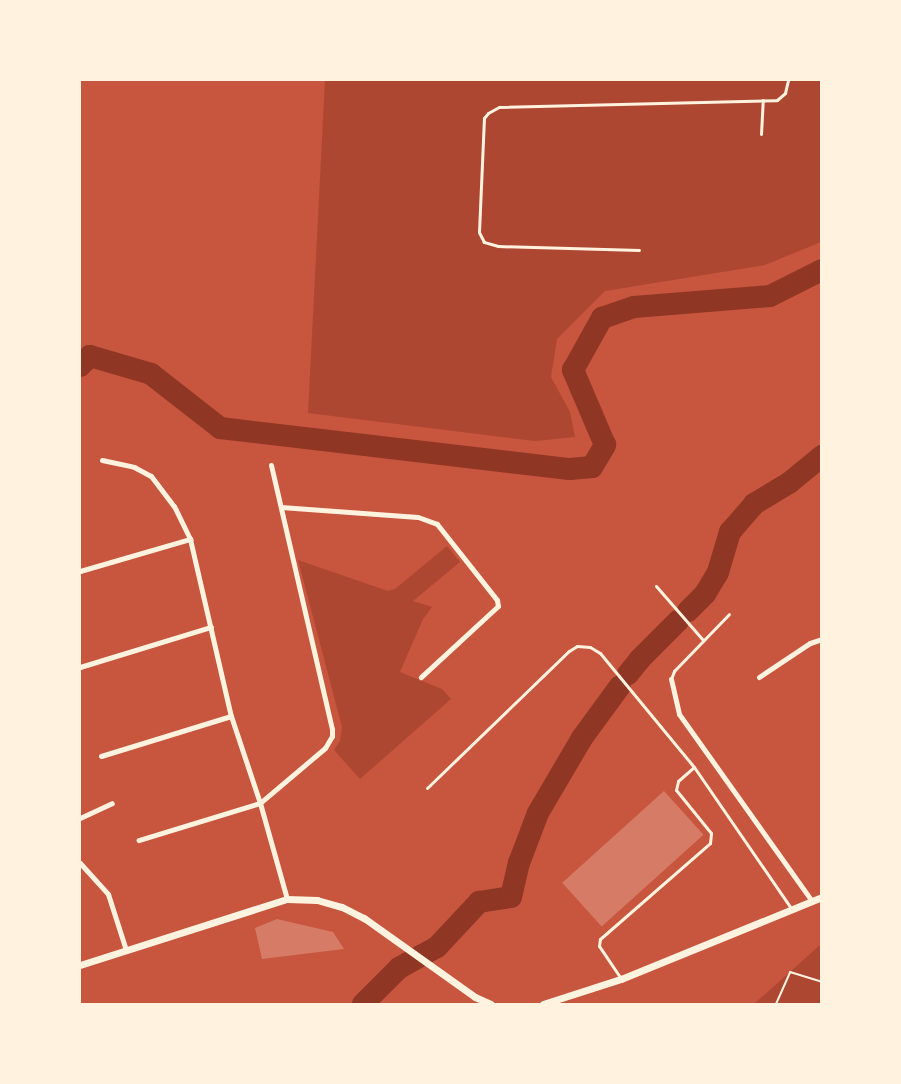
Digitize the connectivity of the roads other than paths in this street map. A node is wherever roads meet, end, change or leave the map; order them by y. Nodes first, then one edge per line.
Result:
1 (788, 80) edge
2 (763, 100) junction
3 (761, 134) dead end
4 (639, 250) dead end
5 (102, 460) dead end
6 (271, 465) dead end
7 (281, 507) junction
8 (190, 539) junction
9 (80, 571) edge
10 (656, 586) dead end
11 (729, 614) dead end
12 (211, 627) junction
13 (822, 639) edge
14 (703, 640) junction
15 (80, 667) edge
16 (421, 677) dead end
17 (759, 677) dead end
18 (671, 679) joint
19 (231, 716) junction
20 (101, 756) dead end
21 (694, 766) junction
22 (427, 788) dead end
23 (112, 803) dead end
24 (260, 803) junction
25 (80, 818) edge
26 (140, 840) dead end
27 (80, 863) edge
28 (822, 897) edge
29 (287, 899) junction
30 (812, 901) junction
31 (792, 909) junction
32 (126, 950) junction
33 (80, 965) edge
34 (621, 979) junction
35 (491, 1005) edge
36 (543, 1005) edge

1 - 2 lane
2 - 3 lane
2 - 4 lane
5 - 8 street
6 - 7 street
7 - 16 street
7 - 24 street
8 - 9 street
8 - 12 street
10 - 14 lane
11 - 14 lane
12 - 15 street
12 - 19 street
13 - 17 street
14 - 18 lane
18 - 30 street
19 - 20 street
19 - 24 street
21 - 22 lane
21 - 31 lane
21 - 34 lane
23 - 25 street
24 - 26 street
24 - 29 street
27 - 32 street
28 - 30 street
29 - 32 street
29 - 35 street
30 - 31 street
31 - 34 street
32 - 33 street
34 - 36 street

